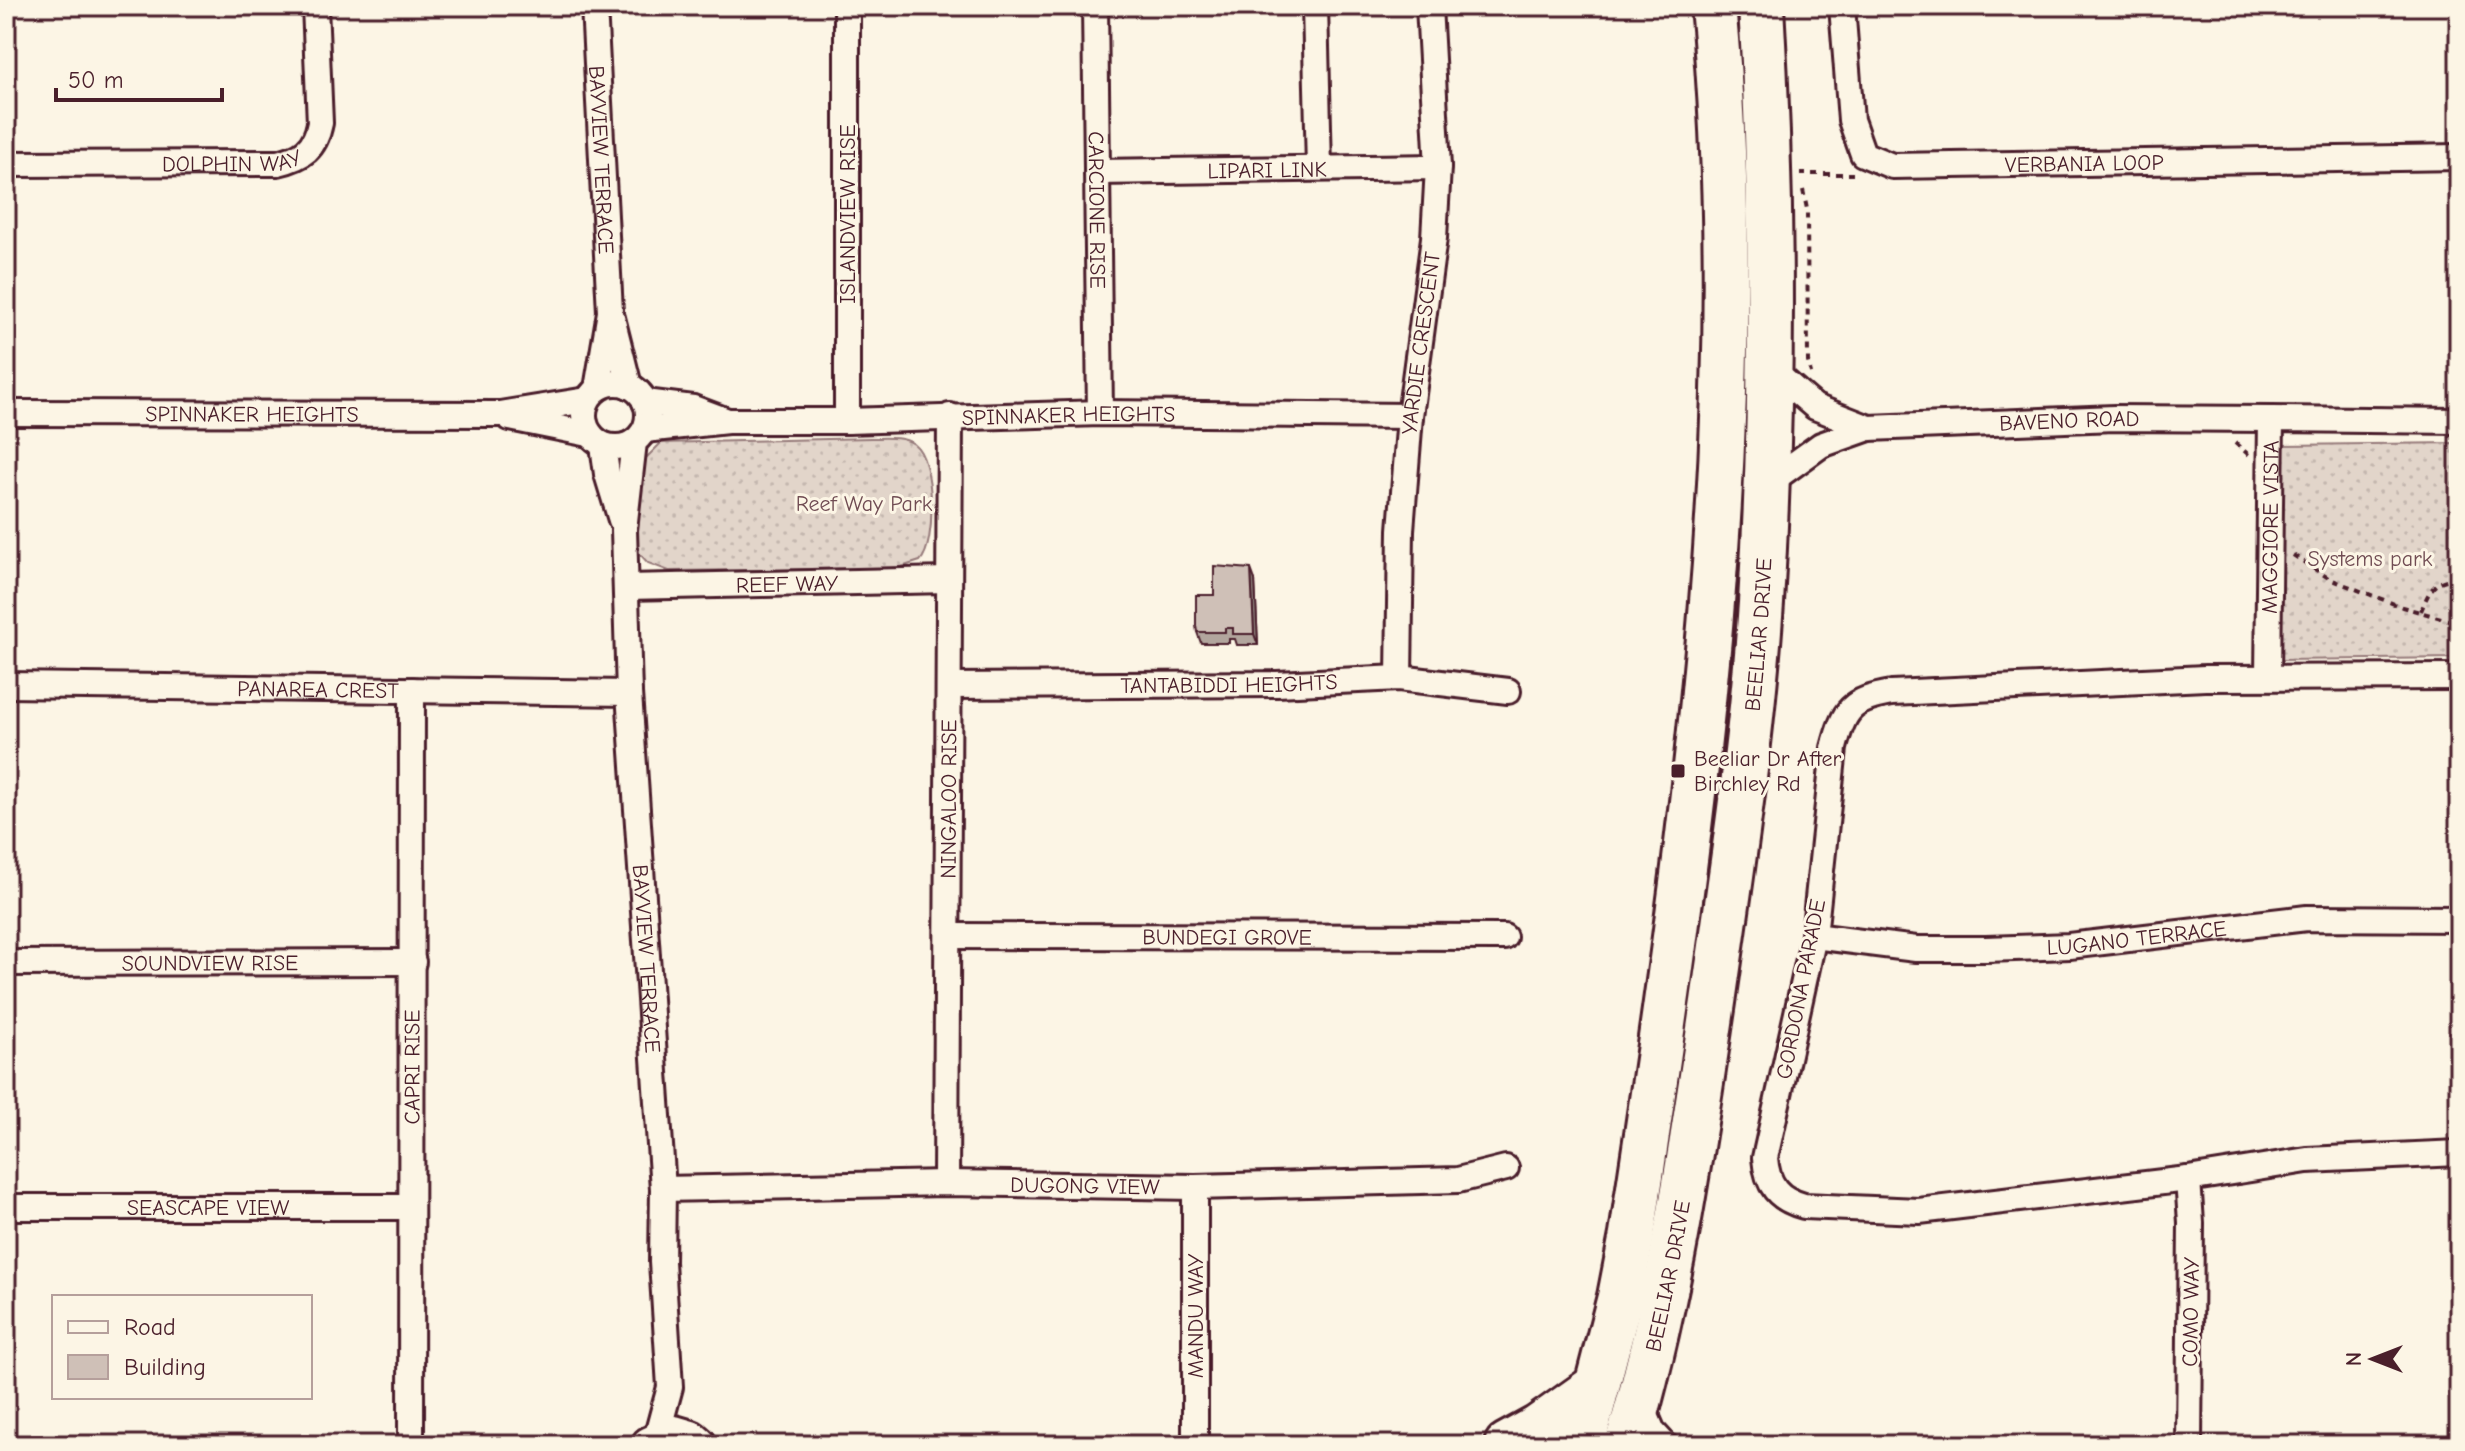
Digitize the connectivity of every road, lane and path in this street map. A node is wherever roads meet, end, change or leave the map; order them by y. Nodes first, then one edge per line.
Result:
1 (315, 6) edge
2 (594, 6) edge
3 (847, 6) edge
4 (1095, 6) edge
5 (1315, 6) edge
6 (1429, 6) edge
7 (1713, 6) edge
8 (1761, 6) edge
9 (1842, 6) edge
10 (2459, 157) edge
11 (6, 164) edge
12 (1438, 167) junction
13 (1319, 168) junction
14 (1097, 172) junction
15 (610, 312) junction
16 (1772, 370) junction
17 (592, 394) junction
18 (637, 394) junction
19 (6, 413) edge
20 (1100, 413) junction
21 (500, 414) junction
22 (950, 416) junction
23 (1410, 416) junction
24 (2271, 419) junction
25 (727, 421) junction
26 (847, 421) junction
27 (2459, 421) edge
28 (1869, 428) junction
29 (639, 436) junction
30 (596, 440) junction
31 (2234, 441) dead end
32 (2270, 456) junction
33 (1767, 484) junction
34 (624, 530) junction
35 (2288, 551) dead end
36 (2459, 579) edge
37 (949, 580) junction
38 (627, 587) junction
39 (2421, 611) junction
40 (2459, 623) edge
41 (2268, 677) junction
42 (2459, 677) edge
43 (1399, 678) junction
44 (6, 685) edge
45 (949, 686) junction
46 (412, 690) junction
47 (1508, 691) dead end
48 (629, 693) junction
49 (2459, 919) edge
50 (949, 936) junction
51 (1814, 936) junction
52 (1504, 937) dead end
53 (413, 962) junction
54 (6, 963) edge
55 (1701, 1076) junction
56 (2459, 1153) edge
57 (1506, 1168) dead end
58 (2188, 1179) junction
59 (946, 1183) junction
60 (1195, 1187) junction
61 (663, 1189) junction
62 (6, 1207) edge
63 (409, 1207) junction
64 (1620, 1297) junction
65 (670, 1387) junction
66 (1640, 1402) junction
67 (1595, 1422) edge
68 (674, 1442) edge
69 (411, 1445) edge
70 (1195, 1445) edge
71 (1507, 1445) edge
72 (1627, 1445) edge
73 (1665, 1445) edge
74 (2189, 1445) edge

1 - 11 street, DOLPHIN WAY
2 - 15 street, BAYVIEW TERRACE
3 - 26 street, ISLANDVIEW RISE
4 - 14 street, CARCIONE RISE
5 - 13 street
6 - 12 street, YARDIE CRESCENT
7 - 64 highway, BEELIAR DRIVE
8 - 16 highway, BEELIAR DRIVE
9 - 10 street, VERBANIA LOOP
12 - 13 street, LIPARI LINK
12 - 23 street, YARDIE CRESCENT
13 - 14 street, LIPARI LINK
14 - 20 street, CARCIONE RISE
15 - 17 street, BAYVIEW TERRACE
15 - 18 street, BAYVIEW TERRACE
16 - 28 street, BAVENO ROAD
16 - 33 highway, BEELIAR DRIVE
17 - 18 street
17 - 21 street, SPINNAKER HEIGHTS
17 - 30 street
18 - 25 street, SPINNAKER HEIGHTS
18 - 29 street
19 - 21 street, SPINNAKER HEIGHTS
20 - 22 street, SPINNAKER HEIGHTS
20 - 23 street, SPINNAKER HEIGHTS
21 - 30 street, SPINNAKER HEIGHTS
22 - 26 street, SPINNAKER HEIGHTS
22 - 37 street, NINGALOO RISE
23 - 43 street, YARDIE CRESCENT
24 - 27 street, MAGGIORE VISTA
24 - 28 street, BAVENO ROAD
24 - 32 street, MAGGIORE VISTA
25 - 26 street, SPINNAKER HEIGHTS
25 - 29 street, SPINNAKER HEIGHTS
28 - 33 street, BAVENO ROAD
29 - 30 street
29 - 34 street, BAYVIEW TERRACE
30 - 34 street, BAYVIEW TERRACE
31 - 32 path
32 - 41 street, MAGGIORE VISTA
33 - 55 highway, BEELIAR DRIVE
34 - 38 street, BAYVIEW TERRACE
35 - 39 path
36 - 39 path
37 - 38 street, REEF WAY
37 - 45 street, NINGALOO RISE
38 - 48 street, BAYVIEW TERRACE
39 - 40 path
41 - 42 street, GORDONA PARADE
41 - 51 street, GORDONA PARADE
43 - 45 street, TANTABIDDI HEIGHTS
43 - 47 street, TANTABIDDI HEIGHTS
44 - 46 street, PANAREA CREST
45 - 50 street, NINGALOO RISE
46 - 48 street, PANAREA CREST
46 - 53 street, CAPRI RISE
48 - 61 street, BAYVIEW TERRACE
49 - 51 street, LUGANO TERRACE
50 - 52 street, BUNDEGI GROVE
50 - 59 street, NINGALOO RISE
51 - 58 street, GORDONA PARADE
53 - 54 street, SOUNDVIEW RISE
53 - 63 street, CAPRI RISE
55 - 64 highway
55 - 66 highway, BEELIAR DRIVE
56 - 58 street, GORDONA PARADE
57 - 60 street, DUGONG VIEW
58 - 74 street, COMO WAY
59 - 60 street, DUGONG VIEW
59 - 61 street, DUGONG VIEW
60 - 70 street, MANDU WAY
61 - 65 street, BAYVIEW TERRACE
62 - 63 street, SEASCAPE VIEW
63 - 69 street, CAPRI RISE
64 - 67 highway, BEELIAR DRIVE
65 - 68 street, BAYVIEW TERRACE
65 - 68 street, BAYVIEW TERRACE
66 - 72 highway, BEELIAR DRIVE
66 - 73 street
67 - 71 highway

